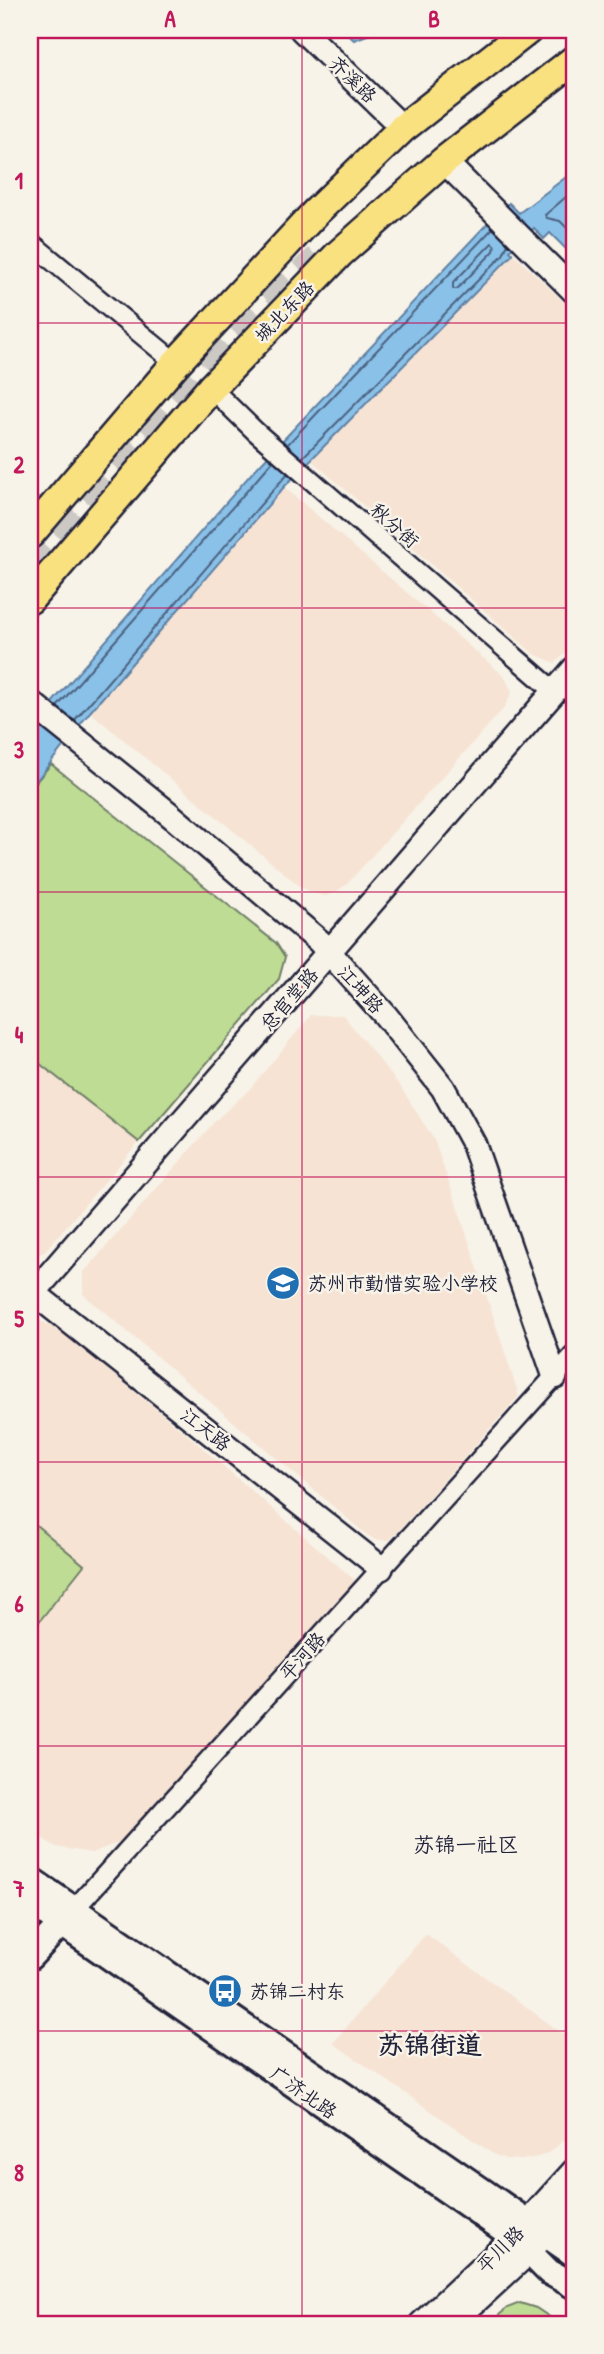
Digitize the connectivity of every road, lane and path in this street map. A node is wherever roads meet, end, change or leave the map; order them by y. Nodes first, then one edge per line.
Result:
1 (302, 30) edge
2 (528, 30) edge
3 (574, 60) edge
4 (403, 128) junction
5 (444, 161) junction
6 (30, 242) edge
7 (574, 291) edge
8 (176, 363) junction
9 (211, 388) junction
10 (30, 534) edge
11 (30, 599) edge
12 (574, 669) edge
13 (554, 691) junction
14 (30, 702) edge
15 (329, 953) junction
16 (31, 1293) edge
17 (574, 1355) edge
18 (555, 1377) junction
19 (382, 1568) junction
20 (30, 1879) edge
21 (30, 1902) edge
22 (67, 1916) junction
23 (30, 1957) edge
24 (574, 2171) edge
25 (546, 2228) edge
26 (574, 2254) edge
27 (549, 2272) junction
28 (574, 2286) edge
29 (574, 2293) edge
30 (421, 2324) edge
31 (451, 2324) edge

1 - 4 street, 齐溪路
2 - 4 main road
3 - 5 main road, 城北东路
4 - 8 main road
5 - 7 street
5 - 9 main road, 城北东路
6 - 8 street
8 - 10 main road
9 - 11 main road, 城北东路
9 - 13 street, 秋分街
12 - 13 street, 总官堂路
13 - 15 street, 总官堂路
14 - 15 street, 江坤路
15 - 16 street, 总官堂路
15 - 18 street, 江坤路
16 - 19 street, 江天路
17 - 18 street, 平河路
18 - 19 street, 平河路
19 - 22 street, 平河路
20 - 22 main road, 广济北路
21 - 22 main road, 广济北路
22 - 23 main road, 平河路
22 - 25 main road, 广济北路
24 - 25 street, 平川路
25 - 26 main road, 广济北路
25 - 27 main road, 广济北路
25 - 30 street, 平川路
25 - 31 street, 平川路
27 - 28 main road, 广济北路
27 - 29 main road

